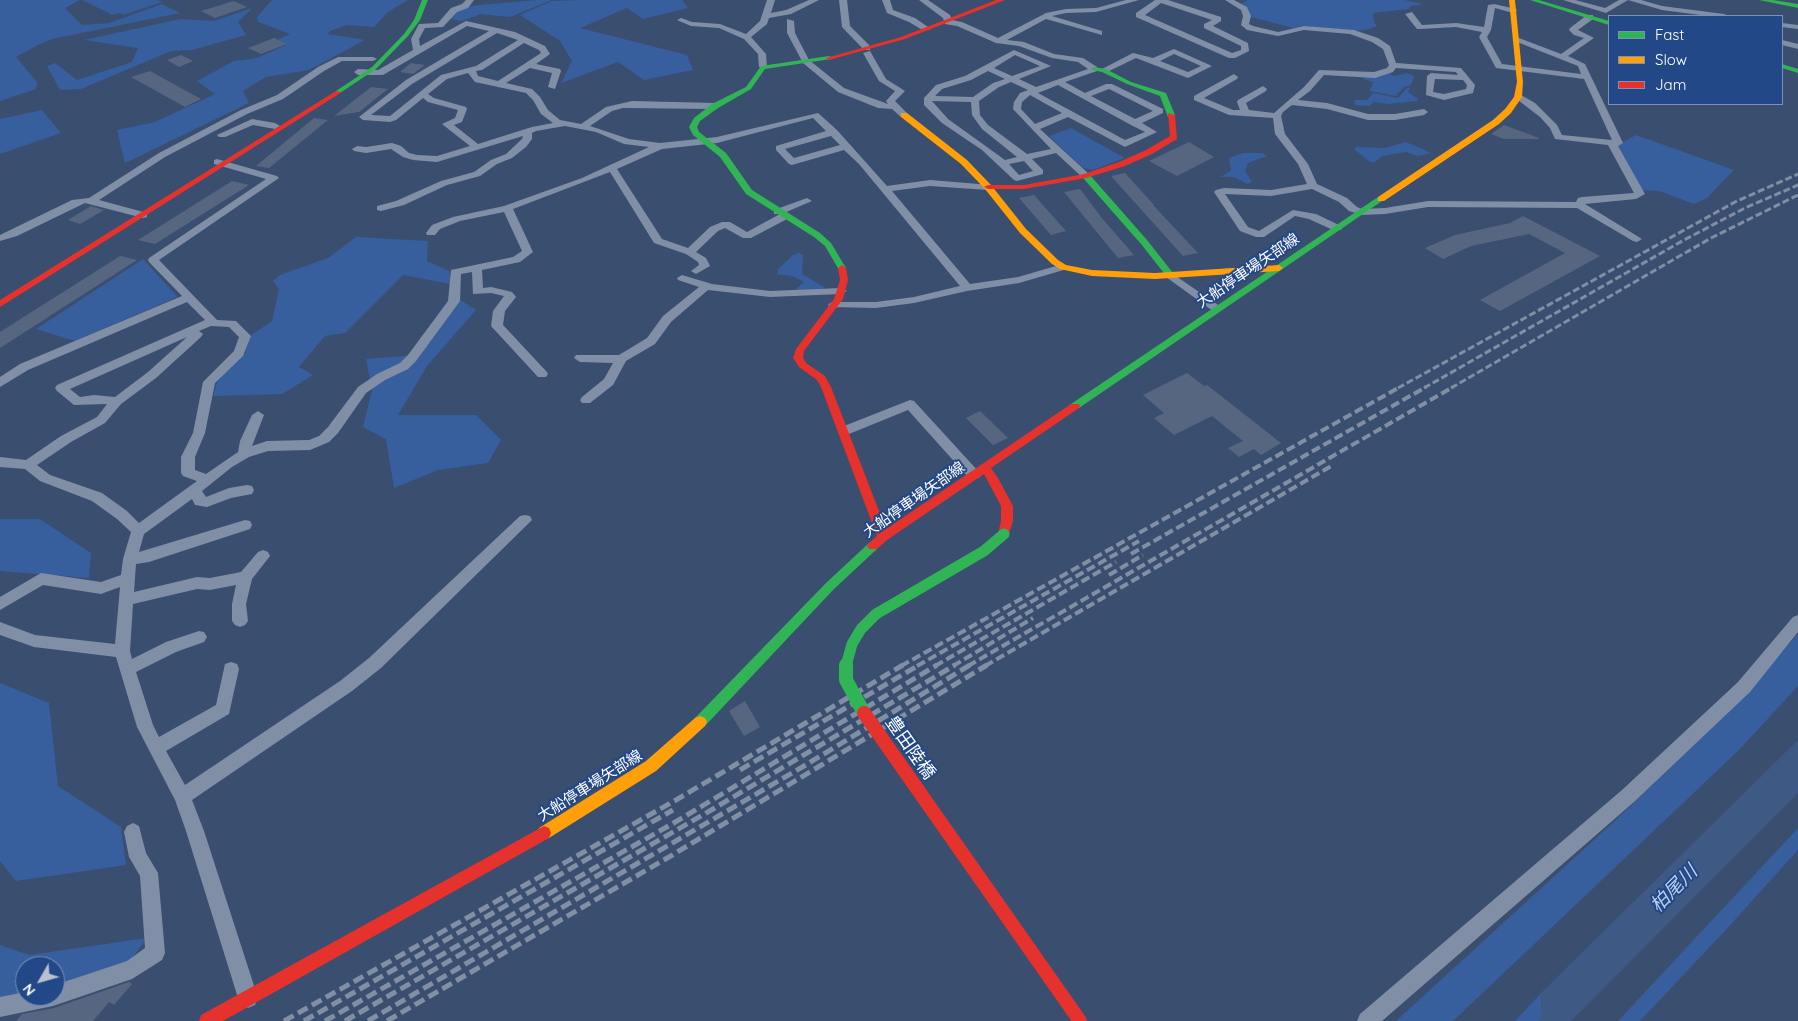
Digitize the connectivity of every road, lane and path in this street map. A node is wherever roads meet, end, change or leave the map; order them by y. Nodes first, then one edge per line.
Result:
1 (417, 0) edge
2 (425, 0) edge
3 (470, 0) edge
4 (771, 0) edge
5 (815, 0) edge
6 (843, 0) edge
7 (886, 0) edge
8 (923, 0) edge
9 (1001, 0) edge
10 (1135, 0) edge
11 (1160, 0) edge
12 (1229, 0) edge
13 (1533, 0) edge
14 (1544, 0) edge
15 (1556, 0) edge
16 (1567, 0) edge
17 (1624, 0) edge
18 (1632, 0) edge
19 (1762, 0) edge
20 (1795, 5) edge
21 (1513, 6) edge
22 (1409, 14) dead end
23 (1608, 15) edge
24 (1716, 15) edge
25 (1778, 15) edge
26 (767, 16) junction
27 (1046, 17) junction
28 (1590, 17) junction
29 (681, 20) dead end
30 (790, 21) dead end
31 (948, 22) junction
32 (1608, 22) edge
33 (1608, 22) edge
34 (1783, 25) edge
35 (1798, 27) edge
36 (1250, 28) junction
37 (927, 29) junction
38 (496, 30) junction
39 (1486, 30) junction
40 (1099, 33) dead end
41 (1228, 36) junction
42 (748, 37) junction
43 (525, 39) junction
44 (999, 40) junction
45 (1516, 40) junction
46 (1783, 42) edge
47 (1206, 45) junction
48 (1798, 47) edge
49 (867, 50) junction
50 (417, 51) junction
51 (1563, 56) junction
52 (373, 59) junction
53 (806, 61) junction
54 (1153, 61) junction
55 (529, 65) junction
56 (1393, 66) junction
57 (763, 67) junction
58 (988, 68) junction
59 (1783, 68) edge
60 (1783, 68) edge
61 (1519, 69) junction
62 (470, 70) junction
63 (1099, 70) junction
64 (1798, 71) edge
65 (362, 73) junction
66 (1234, 76) dead end
67 (1798, 76) edge
68 (1586, 77) junction
69 (1465, 78) junction
70 (1011, 79) junction
71 (1058, 82) junction
72 (499, 84) junction
73 (552, 87) dead end
74 (1263, 89) dead end
75 (1033, 91) junction
76 (423, 94) junction
77 (1084, 96) junction
78 (1518, 97) junction
79 (928, 98) junction
80 (975, 100) junction
81 (1290, 102) junction
82 (715, 106) junction
83 (894, 107) junction
84 (1424, 112) dead end
85 (1246, 113) junction
86 (1069, 114) junction
87 (904, 115) joint
88 (1277, 116) junction
89 (1134, 123) junction
90 (564, 124) junction
91 (275, 126) junction
92 (584, 126) junction
93 (1034, 128) junction
94 (528, 131) junction
95 (834, 132) junction
96 (222, 135) dead end
97 (708, 141) junction
98 (1612, 143) junction
99 (660, 146) junction
100 (847, 146) junction
101 (477, 147) junction
102 (357, 149) dead end
103 (1057, 150) junction
104 (1026, 158) junction
105 (221, 163) junction
106 (1003, 163) junction
107 (611, 167) junction
108 (1086, 176) junction
109 (1313, 186) junction
110 (988, 187) junction
111 (886, 189) junction
112 (91, 201) junction
113 (807, 201) dead end
114 (1579, 205) junction
115 (381, 208) dead end
116 (507, 208) junction
117 (1361, 212) junction
118 (140, 214) junction
119 (782, 214) junction
120 (1337, 228) junction
121 (431, 233) dead end
122 (0, 238) edge
123 (1637, 239) dead end
124 (690, 252) junction
125 (477, 267) junction
126 (1063, 267) junction
127 (1279, 268) junction
128 (696, 271) dead end
129 (1170, 275) junction
130 (682, 278) dead end
131 (706, 286) junction
132 (967, 288) junction
133 (841, 291) junction
134 (0, 295) edge
135 (189, 297) junction
136 (0, 304) edge
137 (834, 305) junction
138 (1217, 309) junction
139 (212, 321) junction
140 (198, 334) dead end
141 (580, 358) dead end
142 (621, 359) junction
143 (542, 374) dead end
144 (0, 383) edge
145 (586, 400) dead end
146 (117, 401) junction
147 (258, 415) dead end
148 (844, 431) junction
149 (244, 454) junction
150 (0, 462) edge
151 (28, 465) junction
152 (980, 472) junction
153 (209, 480) junction
154 (196, 490) junction
155 (247, 490) dead end
156 (525, 520) dead end
157 (245, 525) dead end
158 (138, 531) junction
159 (883, 537) junction
160 (263, 556) dead end
161 (130, 559) junction
162 (245, 577) junction
163 (127, 579) junction
164 (126, 600) junction
165 (0, 604) edge
166 (1798, 620) edge
167 (240, 621) dead end
168 (0, 628) edge
169 (199, 637) dead end
170 (122, 652) junction
171 (231, 669) dead end
172 (128, 670) junction
173 (156, 748) junction
174 (182, 797) junction
175 (133, 832) dead end
176 (65, 992) edge
177 (248, 998) junction
178 (15, 1004) edge
179 (0, 1007) edge
180 (207, 1021) edge
181 (1080, 1021) edge
182 (1368, 1021) edge

1 - 52 street
2 - 65 street
3 - 50 street
4 - 26 street
5 - 26 street
6 - 49 street
7 - 37 street
8 - 31 street
9 - 31 street
10 - 27 street
11 - 41 street
11 - 47 street
12 - 36 street
13 - 28 street
14 - 33 street
15 - 23 street
16 - 17 street
18 - 24 street
19 - 20 street
20 - 25 street
21 - 39 street
21 - 45 street
22 - 39 street
26 - 42 street
27 - 40 street
27 - 44 street
28 - 32 street
28 - 51 street
29 - 42 street
30 - 53 street
31 - 37 street
31 - 44 street
34 - 35 street
36 - 41 street
36 - 56 street
37 - 49 street
38 - 43 street
38 - 50 street
38 - 76 street
39 - 61 street
41 - 47 street
41 - 47 street
42 - 57 street
43 - 55 street
43 - 62 street
44 - 63 street
45 - 51 street
45 - 61 street
46 - 48 street
49 - 53 street
49 - 83 street
50 - 65 street
51 - 68 street
52 - 65 street
52 - 112 street
53 - 57 street
53 - 83 street
54 - 54 street
54 - 63 street
55 - 72 street
55 - 73 street
56 - 69 street
56 - 81 street
57 - 82 street
58 - 70 street
58 - 70 street
58 - 79 street
59 - 64 street
60 - 67 street
61 - 68 street
61 - 78 street
62 - 72 street
62 - 76 street
63 - 71 street
63 - 108 street
65 - 91 street
65 - 105 street
66 - 85 street
68 - 98 street
69 - 69 street
70 - 75 street
70 - 80 street
71 - 75 street
71 - 77 street
72 - 90 street
74 - 85 street
75 - 86 street
75 - 93 street
76 - 101 street
77 - 89 street
77 - 89 street
78 - 98 street
78 - 117 street, 大船停車場矢部線
79 - 80 street
79 - 106 street
80 - 104 street
81 - 84 street
81 - 88 street
82 - 92 street
82 - 97 street
83 - 87 street
85 - 88 street
86 - 89 street
86 - 93 street
87 - 110 street
88 - 109 street
90 - 92 street
90 - 94 street
91 - 96 street
91 - 105 street
92 - 99 street
93 - 103 street
94 - 101 street
94 - 115 street
95 - 97 street
95 - 100 street
95 - 100 street
97 - 99 street
97 - 119 street
98 - 114 street
99 - 107 street
100 - 111 street
101 - 102 street
103 - 104 street
103 - 108 street
104 - 106 street
104 - 106 street
105 - 118 street
105 - 135 street
107 - 116 street
107 - 124 street
108 - 110 street
108 - 129 street
109 - 117 street
109 - 120 street
110 - 111 street
110 - 126 street
111 - 132 street
112 - 118 street
112 - 122 street
113 - 119 street
114 - 117 street
114 - 123 street
116 - 121 street
116 - 125 street
117 - 120 street, 大船停車場矢部線
118 - 134 street
118 - 136 street
119 - 124 street
119 - 133 street
120 - 127 street, 大船停車場矢部線
124 - 128 street
125 - 143 street
125 - 149 street
126 - 129 street
126 - 132 street
127 - 129 street
127 - 138 street, 大船停車場矢部線
129 - 138 street
130 - 131 street
131 - 133 street
131 - 142 street
132 - 137 street
133 - 137 street
135 - 139 street
135 - 144 street
137 - 148 street
138 - 152 street, 大船停車場矢部線
139 - 146 street
139 - 153 street
140 - 146 street
141 - 142 street
142 - 145 street
146 - 151 street
147 - 149 street
148 - 152 street
148 - 159 street
149 - 153 street
150 - 151 street
151 - 158 street
152 - 159 street, 大船停車場矢部線
152 - 181 street, 豊田陸橋, bridge
153 - 154 street
154 - 155 street
154 - 158 street
156 - 174 street
157 - 161 street
158 - 161 street
159 - 177 street, 大船停車場矢部線
160 - 162 street
161 - 163 street
162 - 164 street
162 - 167 street
163 - 164 street
163 - 165 street
164 - 170 street
166 - 182 street
168 - 170 street
169 - 172 street
170 - 172 street
171 - 173 street
172 - 173 street
173 - 174 street
174 - 177 street
175 - 176 street
177 - 180 street, 大船停車場矢部線
178 - 179 street

